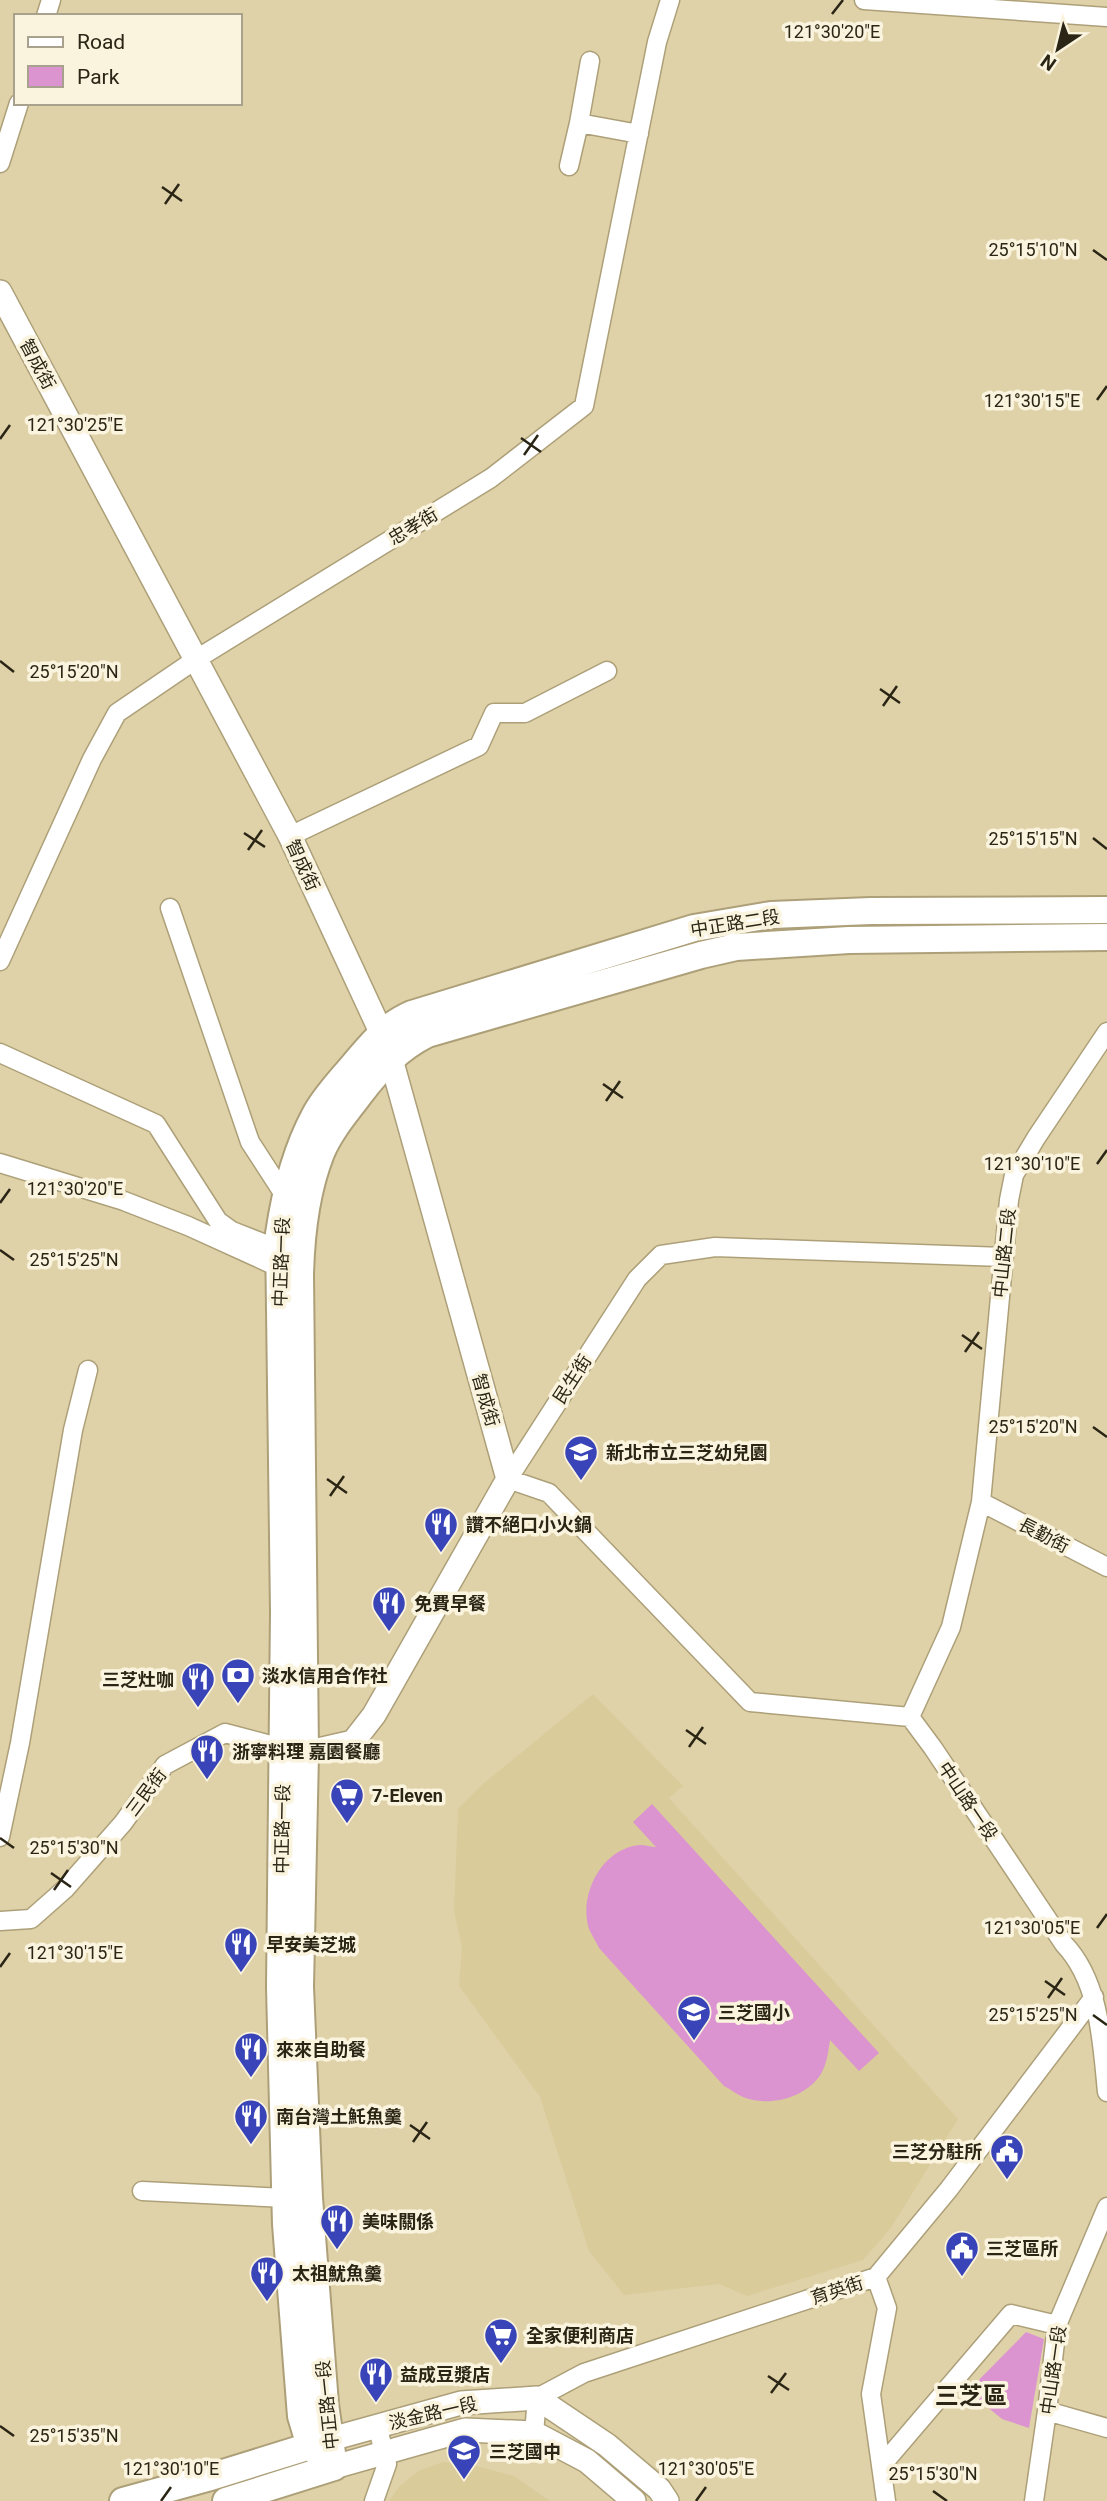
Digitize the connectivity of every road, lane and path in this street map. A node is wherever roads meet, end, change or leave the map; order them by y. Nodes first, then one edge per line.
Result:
1 (670, 0) edge
2 (864, 0) edge
3 (1107, 17) edge
4 (590, 61) dead end
5 (18, 105) edge
6 (579, 122) junction
7 (639, 134) junction
8 (0, 163) edge
9 (569, 166) dead end
10 (0, 292) edge
11 (195, 660) junction
12 (607, 671) dead end
13 (290, 836) junction
14 (170, 908) dead end
15 (1107, 911) edge
16 (1107, 937) edge
17 (0, 961) edge
18 (1107, 1031) edge
19 (381, 1032) junction
20 (0, 1054) edge
21 (391, 1059) junction
22 (0, 1163) edge
23 (296, 1200) junction
24 (1004, 1257) junction
25 (278, 1258) junction
26 (88, 1370) dead end
27 (508, 1479) junction
28 (981, 1502) junction
29 (1107, 1567) edge
30 (910, 1717) junction
31 (294, 1751) junction
32 (0, 1838) edge
33 (0, 1921) edge
34 (1094, 1997) junction
35 (1107, 2092) edge
36 (142, 2190) dead end
37 (286, 2198) junction
38 (1107, 2207) edge
39 (876, 2277) junction
40 (1057, 2325) junction
41 (537, 2398) junction
42 (1048, 2411) junction
43 (377, 2425) junction
44 (1107, 2428) edge
45 (534, 2433) junction
46 (321, 2443) junction
47 (383, 2452) junction
48 (882, 2465) junction
49 (334, 2467) junction
50 (123, 2501) edge
51 (226, 2501) edge
52 (374, 2501) edge
53 (634, 2501) edge
54 (667, 2501) edge
55 (886, 2501) edge
56 (1034, 2501) edge

1 - 7 street, 忠孝街
2 - 3 street
4 - 6 street
5 - 8 street
6 - 7 street
6 - 9 street
7 - 11 street, 忠孝街
10 - 11 street, 智成街
11 - 13 street, 智成街
11 - 17 street, 忠孝街
12 - 13 street
13 - 19 street, 智成街
14 - 23 street
15 - 19 main road, 中正路二段
16 - 21 main road, 中正路二段
18 - 24 street, 中山路二段
19 - 21 street, 智成街
19 - 23 main road, 中正路一段
20 - 25 street
21 - 23 main road, 中正路一段
21 - 27 street, 智成街
22 - 25 street
23 - 25 main road, 中正路一段
23 - 31 main road, 中正路一段
24 - 27 street, 民生街
24 - 28 street, 中山路二段
25 - 31 main road, 中正路一段
26 - 32 street
27 - 30 street
27 - 31 street, 民生街
28 - 29 street, 長勤街
28 - 30 street
30 - 34 street, 中山路一段
31 - 33 street, 三民街
31 - 37 main road, 中正路一段
31 - 46 main road, 中正路一段
34 - 35 street, 中山路一段
34 - 39 street, 育英街
36 - 37 street
37 - 46 main road, 中正路一段
38 - 40 street, 中山路一段
39 - 41 street, 育英街
39 - 48 street
40 - 42 street, 中山路一段
40 - 48 street
41 - 43 street, 淡金路一段
41 - 45 street
41 - 54 street
42 - 44 street
42 - 56 street, 中山路一段
43 - 46 street, 淡金路一段
43 - 47 street
45 - 47 street, 淡金路一段
45 - 53 street, 淡金路一段
46 - 49 main road, 中正路一段
46 - 50 main road
47 - 49 street, 淡金路一段
47 - 52 street
48 - 55 street
49 - 51 main road

